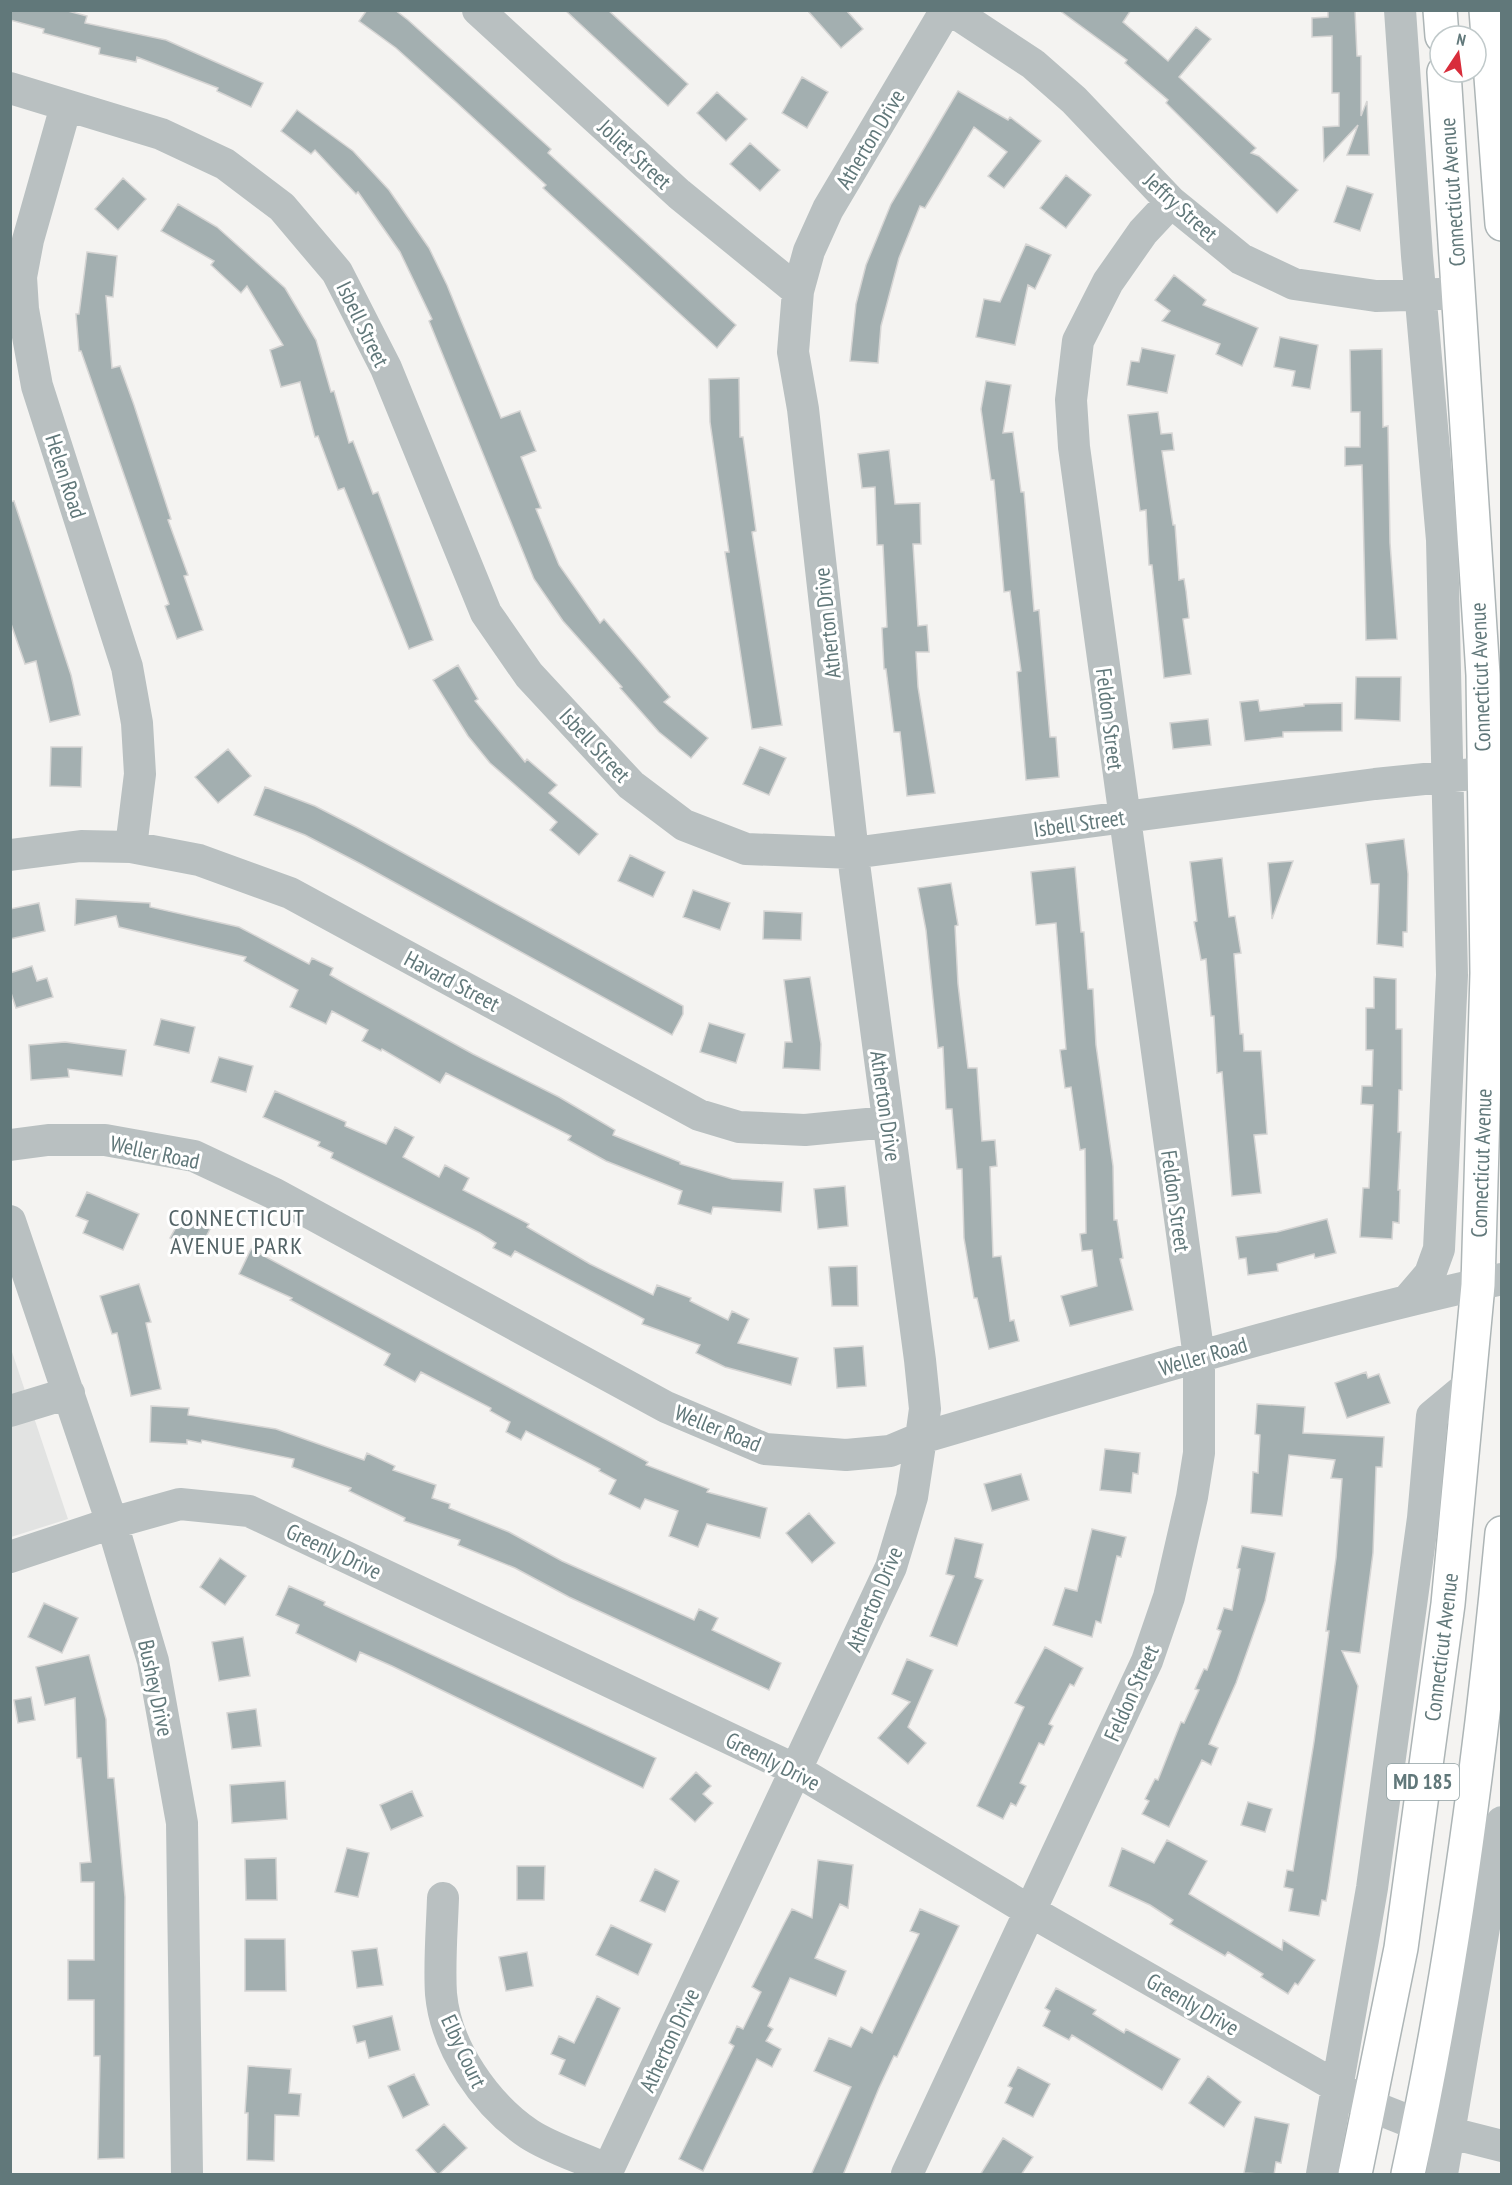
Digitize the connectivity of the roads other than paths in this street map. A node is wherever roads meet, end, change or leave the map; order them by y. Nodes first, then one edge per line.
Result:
1 (478, 10) edge
2 (946, 10) edge
3 (951, 10) edge
4 (1400, 10) edge
5 (1486, 10) edge
6 (1445, 84) edge
7 (10, 88) edge
8 (66, 105) junction
9 (1171, 202) junction
10 (1502, 224) edge
11 (798, 291) junction
12 (1459, 293) junction
13 (1421, 294) junction
14 (1483, 773) junction
15 (1446, 777) junction
16 (1123, 818) junction
17 (131, 847) junction
18 (853, 853) junction
19 (10, 855) edge
20 (888, 1122) junction
21 (10, 1145) edge
22 (10, 1221) edge
23 (1490, 1282) edge
24 (1407, 1301) junction
25 (1199, 1357) junction
26 (1468, 1386) junction
27 (69, 1393) junction
28 (10, 1411) edge
29 (921, 1438) junction
30 (112, 1523) junction
31 (1502, 1533) edge
32 (10, 1557) edge
33 (796, 1770) junction
34 (1502, 1822) edge
35 (443, 1898) dead end
36 (1030, 1911) junction
37 (1339, 2087) junction
38 (1371, 2106) junction
39 (1419, 2125) junction
40 (1451, 2133) junction
41 (1502, 2146) edge
42 (607, 2172) edge
43 (187, 2175) edge
44 (907, 2175) edge
45 (1322, 2175) edge
46 (1354, 2175) edge
47 (1408, 2175) edge
48 (1442, 2175) edge

1 - 11 street, Joliet Street
2 - 11 street, Atherton Drive
3 - 9 street, Jeffry Street
4 - 13 street
5 - 10 main road
6 - 12 main road, Connecticut Avenue / MD 185
7 - 8 street, Isbell Street
8 - 17 street, Helen Road
8 - 18 street, Isbell Street
9 - 13 street, Jeffry Street
9 - 16 street, Feldon Street
11 - 18 street, Atherton Drive
12 - 13 street, Jeffry Street
12 - 14 main road, Connecticut Avenue / MD 185
13 - 15 street
14 - 15 street, Isbell Street
14 - 23 main road, Connecticut Avenue / MD 185
15 - 16 street, Isbell Street
15 - 24 street
16 - 18 street, Isbell Street
16 - 25 street, Feldon Street
17 - 19 street, Havard Street
17 - 20 street, Havard Street
18 - 20 street, Atherton Drive
20 - 29 street, Atherton Drive
21 - 29 street, Weller Road
22 - 27 street, Bushey Drive
23 - 24 street, Weller Road
23 - 26 main road, Connecticut Avenue / MD 185
24 - 25 street, Weller Road
25 - 29 street, Weller Road
25 - 36 street, Feldon Street
26 - 37 street
26 - 38 main road, Connecticut Avenue / MD 185
27 - 28 street
27 - 30 street, Bushey Drive
29 - 33 street, Atherton Drive
30 - 32 street, Greenly Drive
30 - 33 street, Greenly Drive
30 - 43 street, Bushey Drive
31 - 39 main road, MD 185
33 - 36 street, Greenly Drive
33 - 42 street, Atherton Drive
34 - 40 street
35 - 42 street, Elby Court
36 - 37 street, Greenly Drive
36 - 44 street, Feldon Street
37 - 38 street, Greenly Drive
37 - 45 street
38 - 39 street, Greenly Drive
38 - 46 main road, Connecticut Avenue / MD 185
39 - 40 street, Greenly Drive
39 - 47 main road, MD 185
40 - 41 street, Greenly Drive
40 - 48 street

